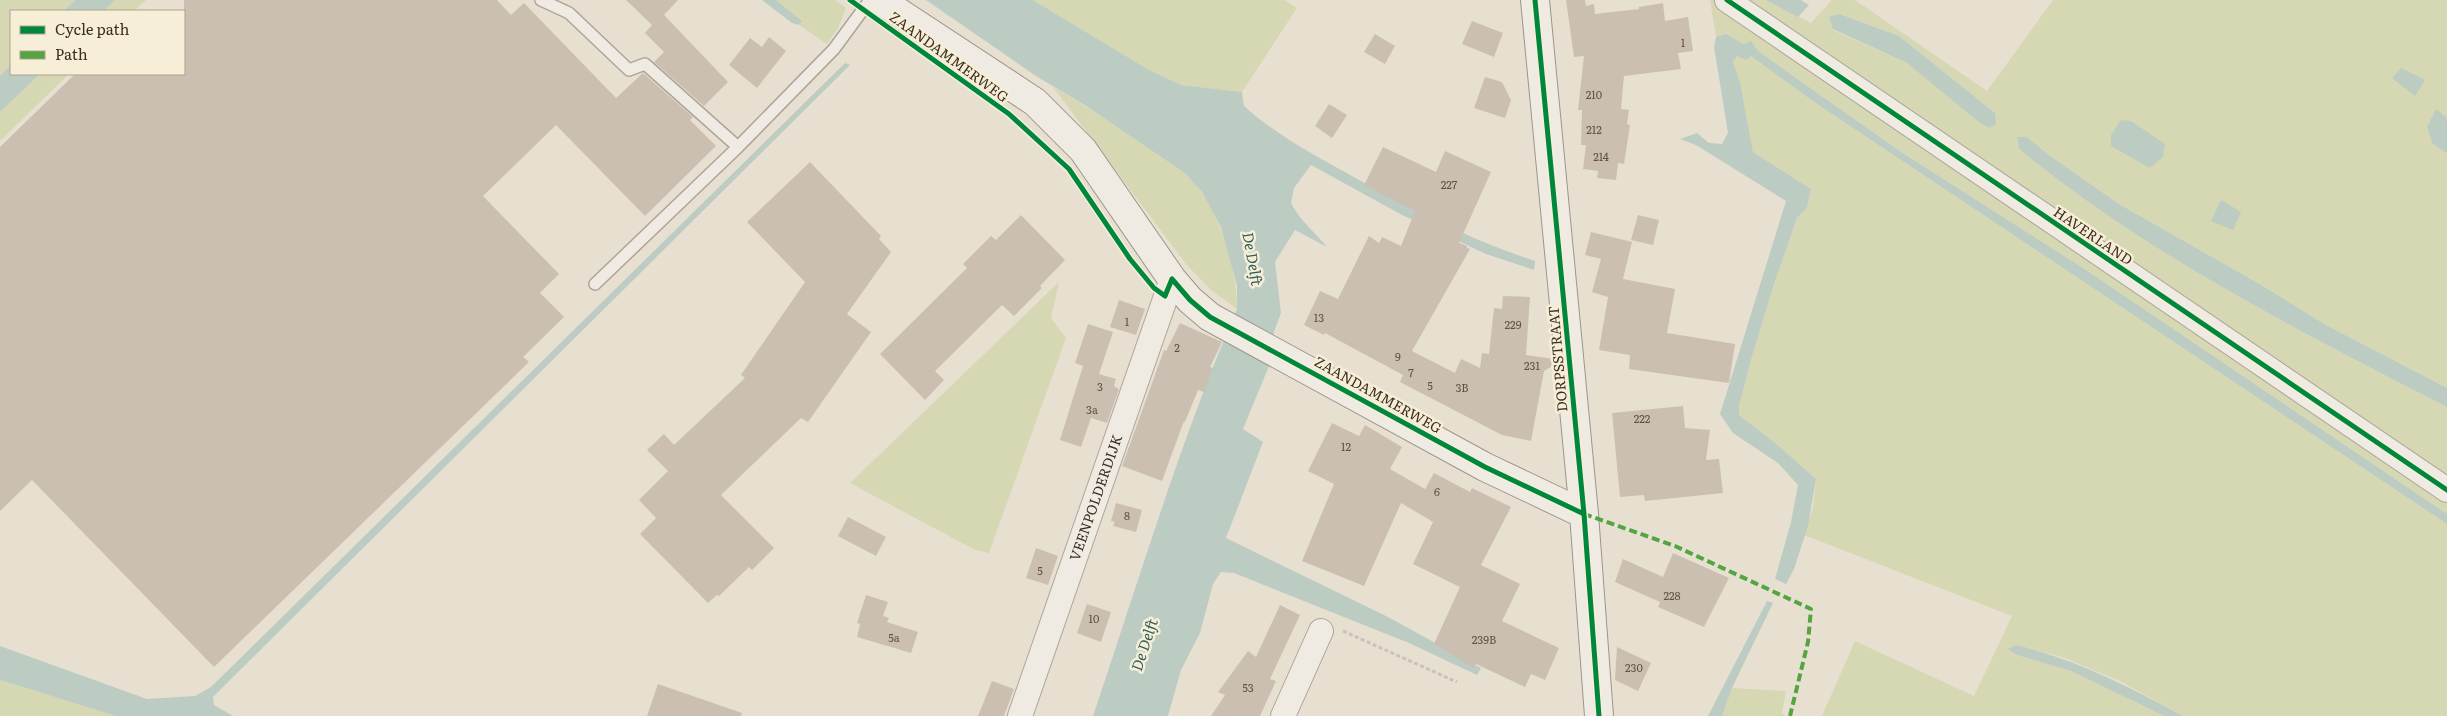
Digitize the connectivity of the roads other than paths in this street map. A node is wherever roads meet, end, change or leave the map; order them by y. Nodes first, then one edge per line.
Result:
1 (540, 0) edge
2 (870, 0) edge
3 (880, 0) edge
4 (1535, 0) edge
5 (1727, 0) edge
6 (738, 147) junction
7 (1172, 279) junction
8 (595, 284) dead end
9 (2447, 490) edge
10 (1584, 514) junction
11 (1321, 631) road end
12 (1020, 716) edge
13 (1283, 716) edge
14 (1600, 716) edge

1 - 6 lane
2 - 6 lane
3 - 7 street, ZAANDAMMERWEG
4 - 10 street, DORPSSTRAAT
5 - 9 street, HAVERLAND
6 - 8 lane
7 - 10 street, ZAANDAMMERWEG
7 - 12 street, VEENPOLDERDIJK
10 - 14 street, DORPSSTRAAT
11 - 13 street

